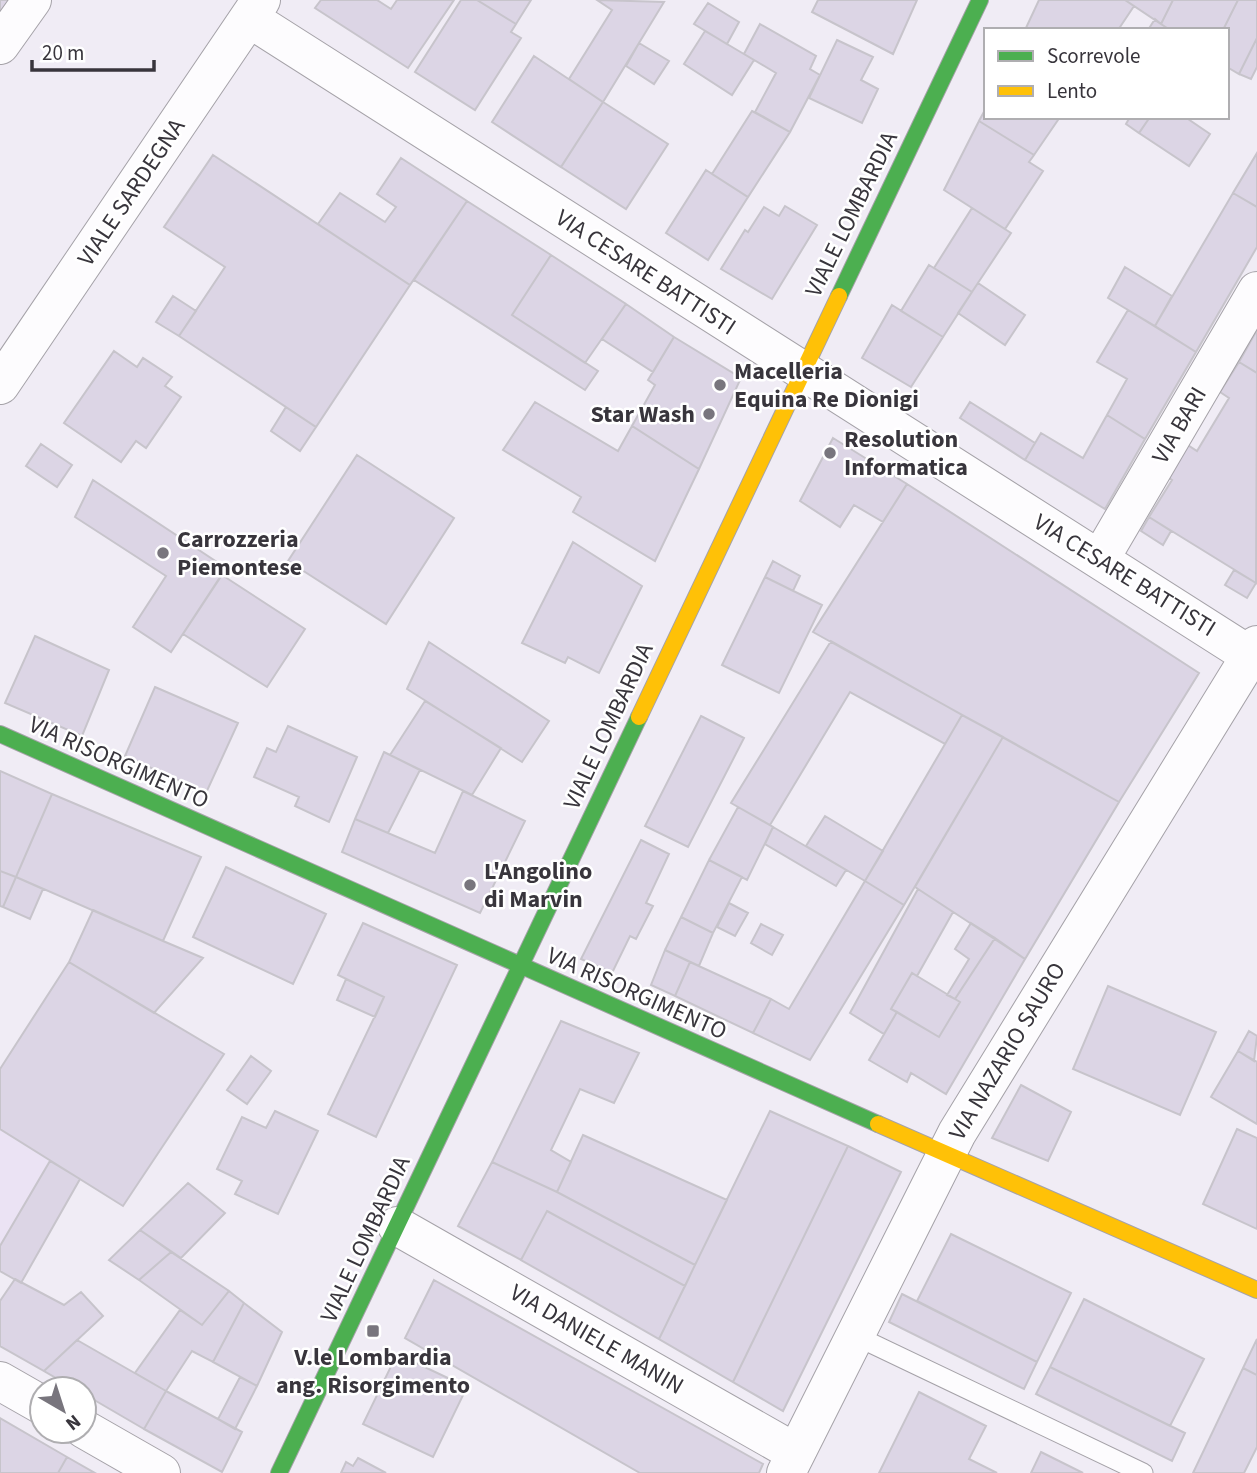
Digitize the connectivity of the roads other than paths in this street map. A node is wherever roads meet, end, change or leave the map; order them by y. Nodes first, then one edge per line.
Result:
1 (32, 0) edge
2 (980, 0) edge
3 (255, 9) edge
4 (0, 45) edge
5 (1257, 291) edge
6 (802, 373) junction
7 (0, 385) edge
8 (1101, 559) junction
9 (1255, 654) edge
10 (0, 734) edge
11 (519, 966) junction
12 (946, 1154) junction
13 (397, 1226) junction
14 (1257, 1290) edge
15 (856, 1336) junction
16 (0, 1381) edge
17 (28, 1397) edge
18 (98, 1437) edge
19 (791, 1463) edge
20 (161, 1473) edge
21 (279, 1473) edge
22 (1143, 1473) edge

1 - 4 street
2 - 6 street, VIALE LOMBARDIA
3 - 6 street, VIA CESARE BATTISTI
3 - 7 street, VIALE SARDEGNA
5 - 8 street, VIA BARI
6 - 8 street, VIA CESARE BATTISTI
6 - 11 street, VIALE LOMBARDIA
8 - 9 street, VIA CESARE BATTISTI
9 - 12 street, VIA NAZARIO SAURO
10 - 11 street, VIA RISORGIMENTO
11 - 12 street, VIA RISORGIMENTO
11 - 13 street, VIALE LOMBARDIA
12 - 14 street, VIA RISORGIMENTO
12 - 15 street, VIA NAZARIO SAURO
13 - 19 street, VIA DANIELE MANIN
13 - 21 street, VIALE LOMBARDIA
15 - 19 street, VIA NAZARIO SAURO
15 - 22 lane
16 - 17 street
18 - 20 street

